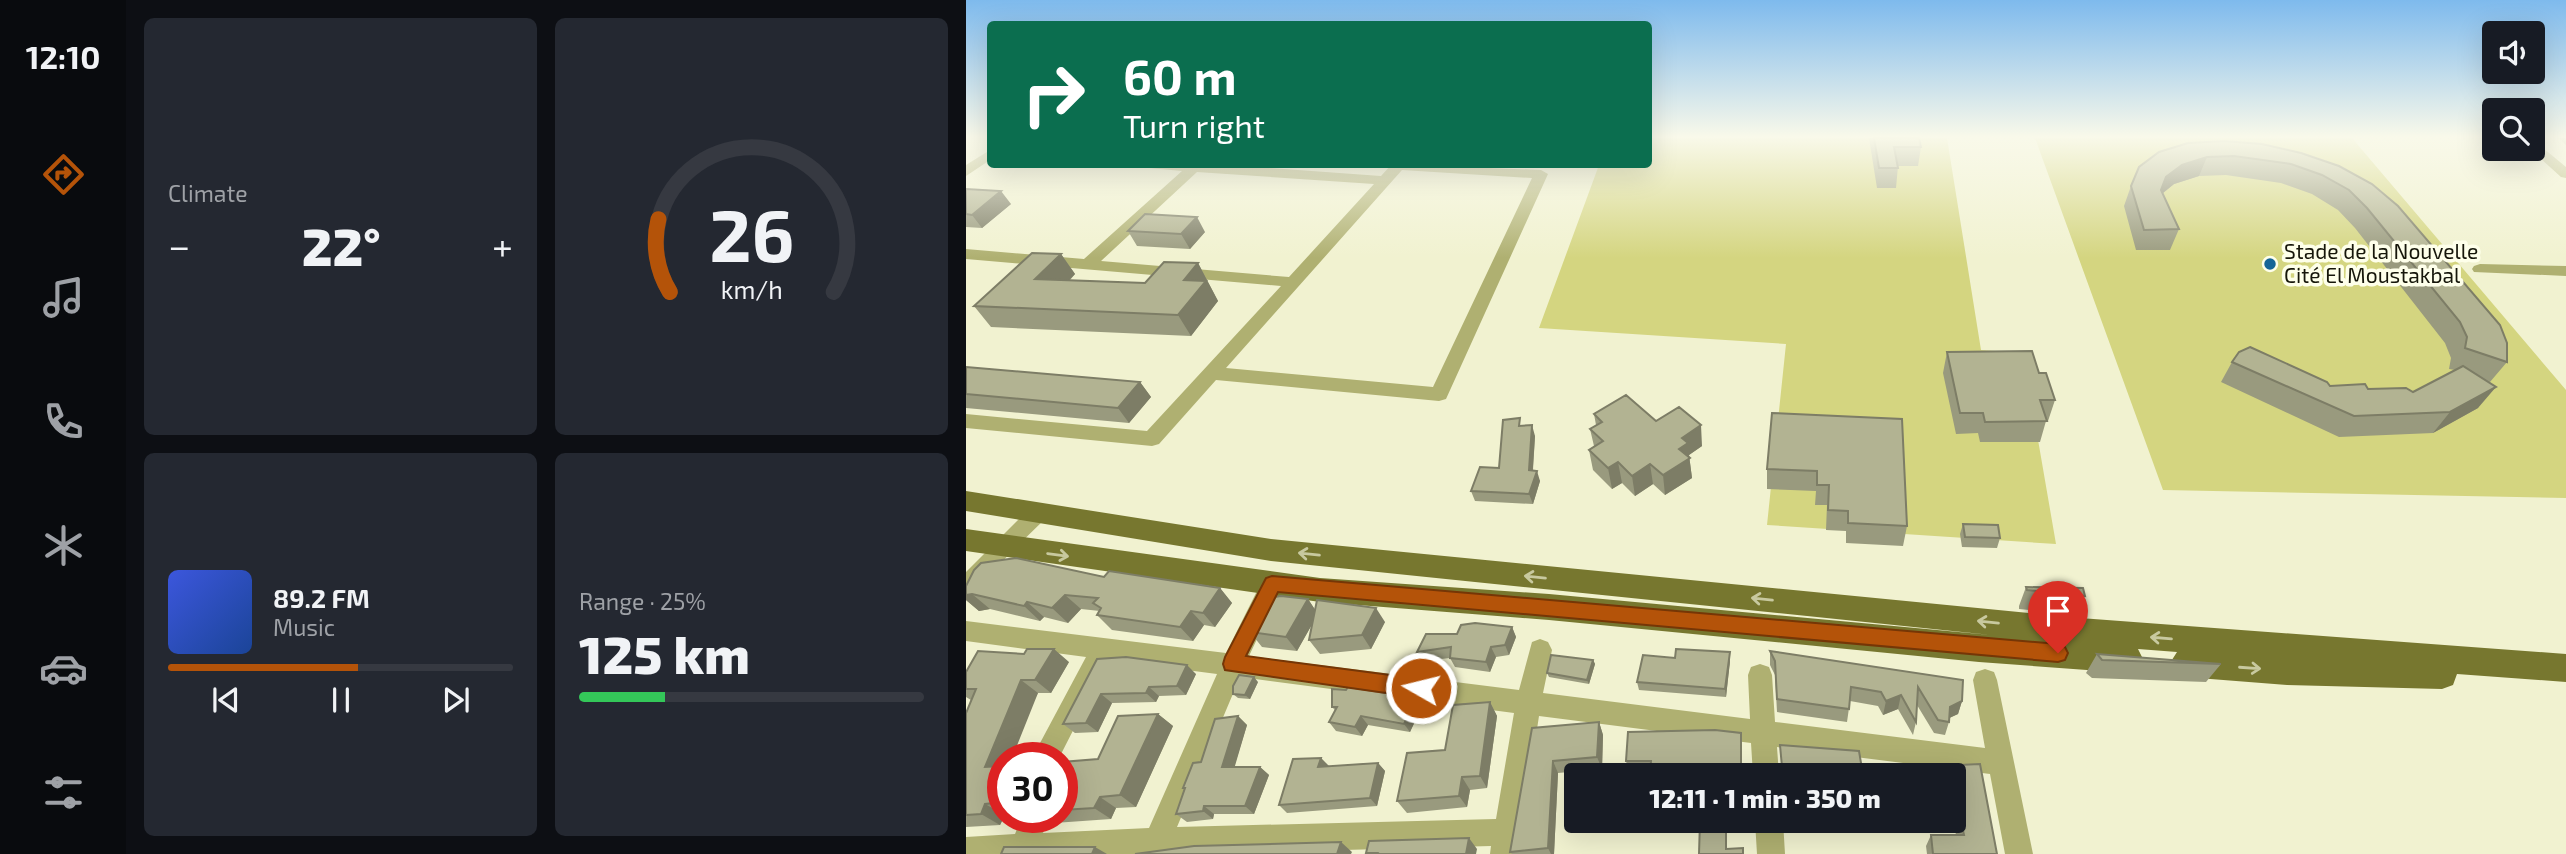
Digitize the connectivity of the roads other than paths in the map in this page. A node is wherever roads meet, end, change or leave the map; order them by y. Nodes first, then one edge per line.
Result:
1 (1182, 178) edge
2 (1346, 178) edge
3 (1389, 178) edge
4 (1539, 178) edge
5 (1386, 181) junction
6 (966, 254) edge
7 (1088, 264) junction
8 (2480, 269) dead end
9 (2566, 271) edge
10 (1294, 282) junction
11 (1211, 373) junction
12 (966, 421) edge
13 (966, 501) edge
14 (1039, 512) junction
15 (966, 540) edge
16 (1002, 547) junction
17 (1272, 584) junction
18 (966, 587) edge
19 (966, 631) edge
20 (2083, 643) junction
21 (1103, 648) junction
22 (1540, 650) dead end
23 (2282, 660) junction
24 (1233, 664) junction
25 (2566, 668) edge
26 (1760, 675) dead end
27 (1985, 680) dead end
28 (2566, 683) edge
29 (1528, 702) junction
30 (1763, 733) junction
31 (1053, 742) edge
32 (1765, 763) edge
33 (2002, 763) junction
34 (1029, 833) edge
35 (1770, 833) edge
36 (1506, 843) edge
37 (1376, 845) edge
38 (1154, 847) edge
39 (1023, 848) junction
40 (966, 851) edge
41 (1771, 854) edge
42 (2020, 854) edge

1 - 7 lane
2 - 5 street
3 - 5 lane
4 - 11 street
5 - 10 street
6 - 7 street
7 - 10 street
8 - 9 street
10 - 11 street
11 - 12 street
13 - 14 main road
14 - 16 street
20 -> 14 main road
15 - 16 main road
16 -> 17 main road
16 - 18 street
17 - 20 main road
17 - 24 street
19 - 21 street
20 - 23 main road
21 - 24 street
21 - 31 street
22 - 29 street
23 - 25 main road
23 - 28 main road
24 - 29 street
24 - 38 street
26 - 30 street
27 - 33 street
29 - 30 street
29 - 36 street
30 - 32 street
30 - 33 street
33 - 42 street
34 - 39 street
35 - 41 street
36 - 37 street
37 - 38 street
38 - 39 street
39 - 40 street

